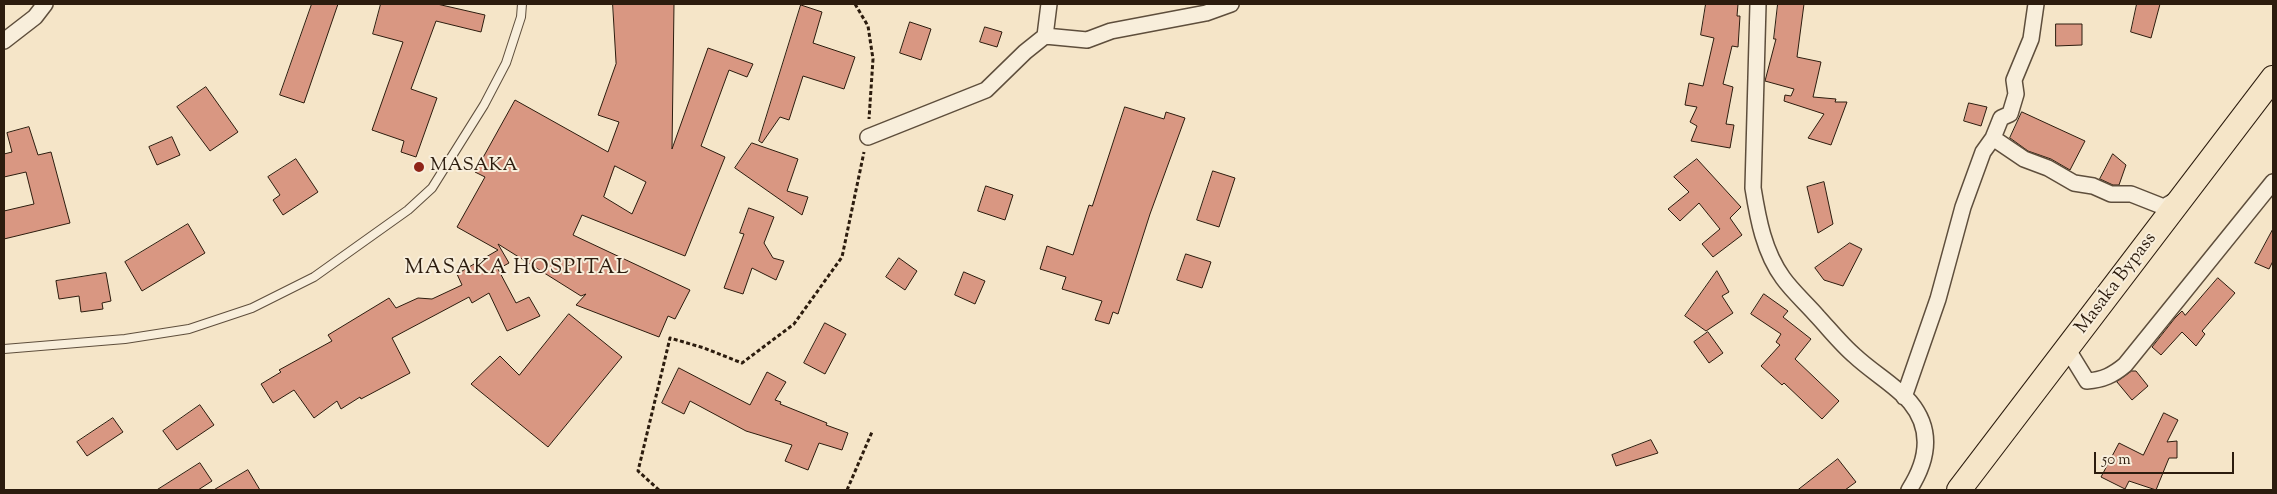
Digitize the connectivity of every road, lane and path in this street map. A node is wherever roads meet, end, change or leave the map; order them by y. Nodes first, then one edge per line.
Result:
1 (45, 4) edge
2 (522, 4) edge
3 (855, 4) edge
4 (1049, 4) edge
5 (1231, 4) edge
6 (1758, 4) edge
7 (2036, 4) edge
8 (1045, 36) junction
9 (4, 42) edge
10 (2273, 78) edge
11 (868, 137) junction
12 (1993, 138) junction
13 (2273, 182) edge
14 (2186, 193) junction
15 (4, 349) edge
16 (2068, 350) junction
17 (1904, 397) junction
18 (872, 432) dead end
19 (659, 490) edge
20 (847, 490) edge
21 (1909, 490) edge
22 (1960, 490) edge

1 - 9 street
2 - 15 lane
3 - 11 path
4 - 8 street
5 - 8 street
6 - 17 street
7 - 12 street
8 - 11 street
10 - 14 highway, Masaka Bypass
11 - 19 path
12 - 14 street
12 - 17 street
13 - 16 street
14 - 16 highway, Masaka Bypass
16 - 22 highway, Masaka Bypass
17 - 21 street
18 - 20 path

